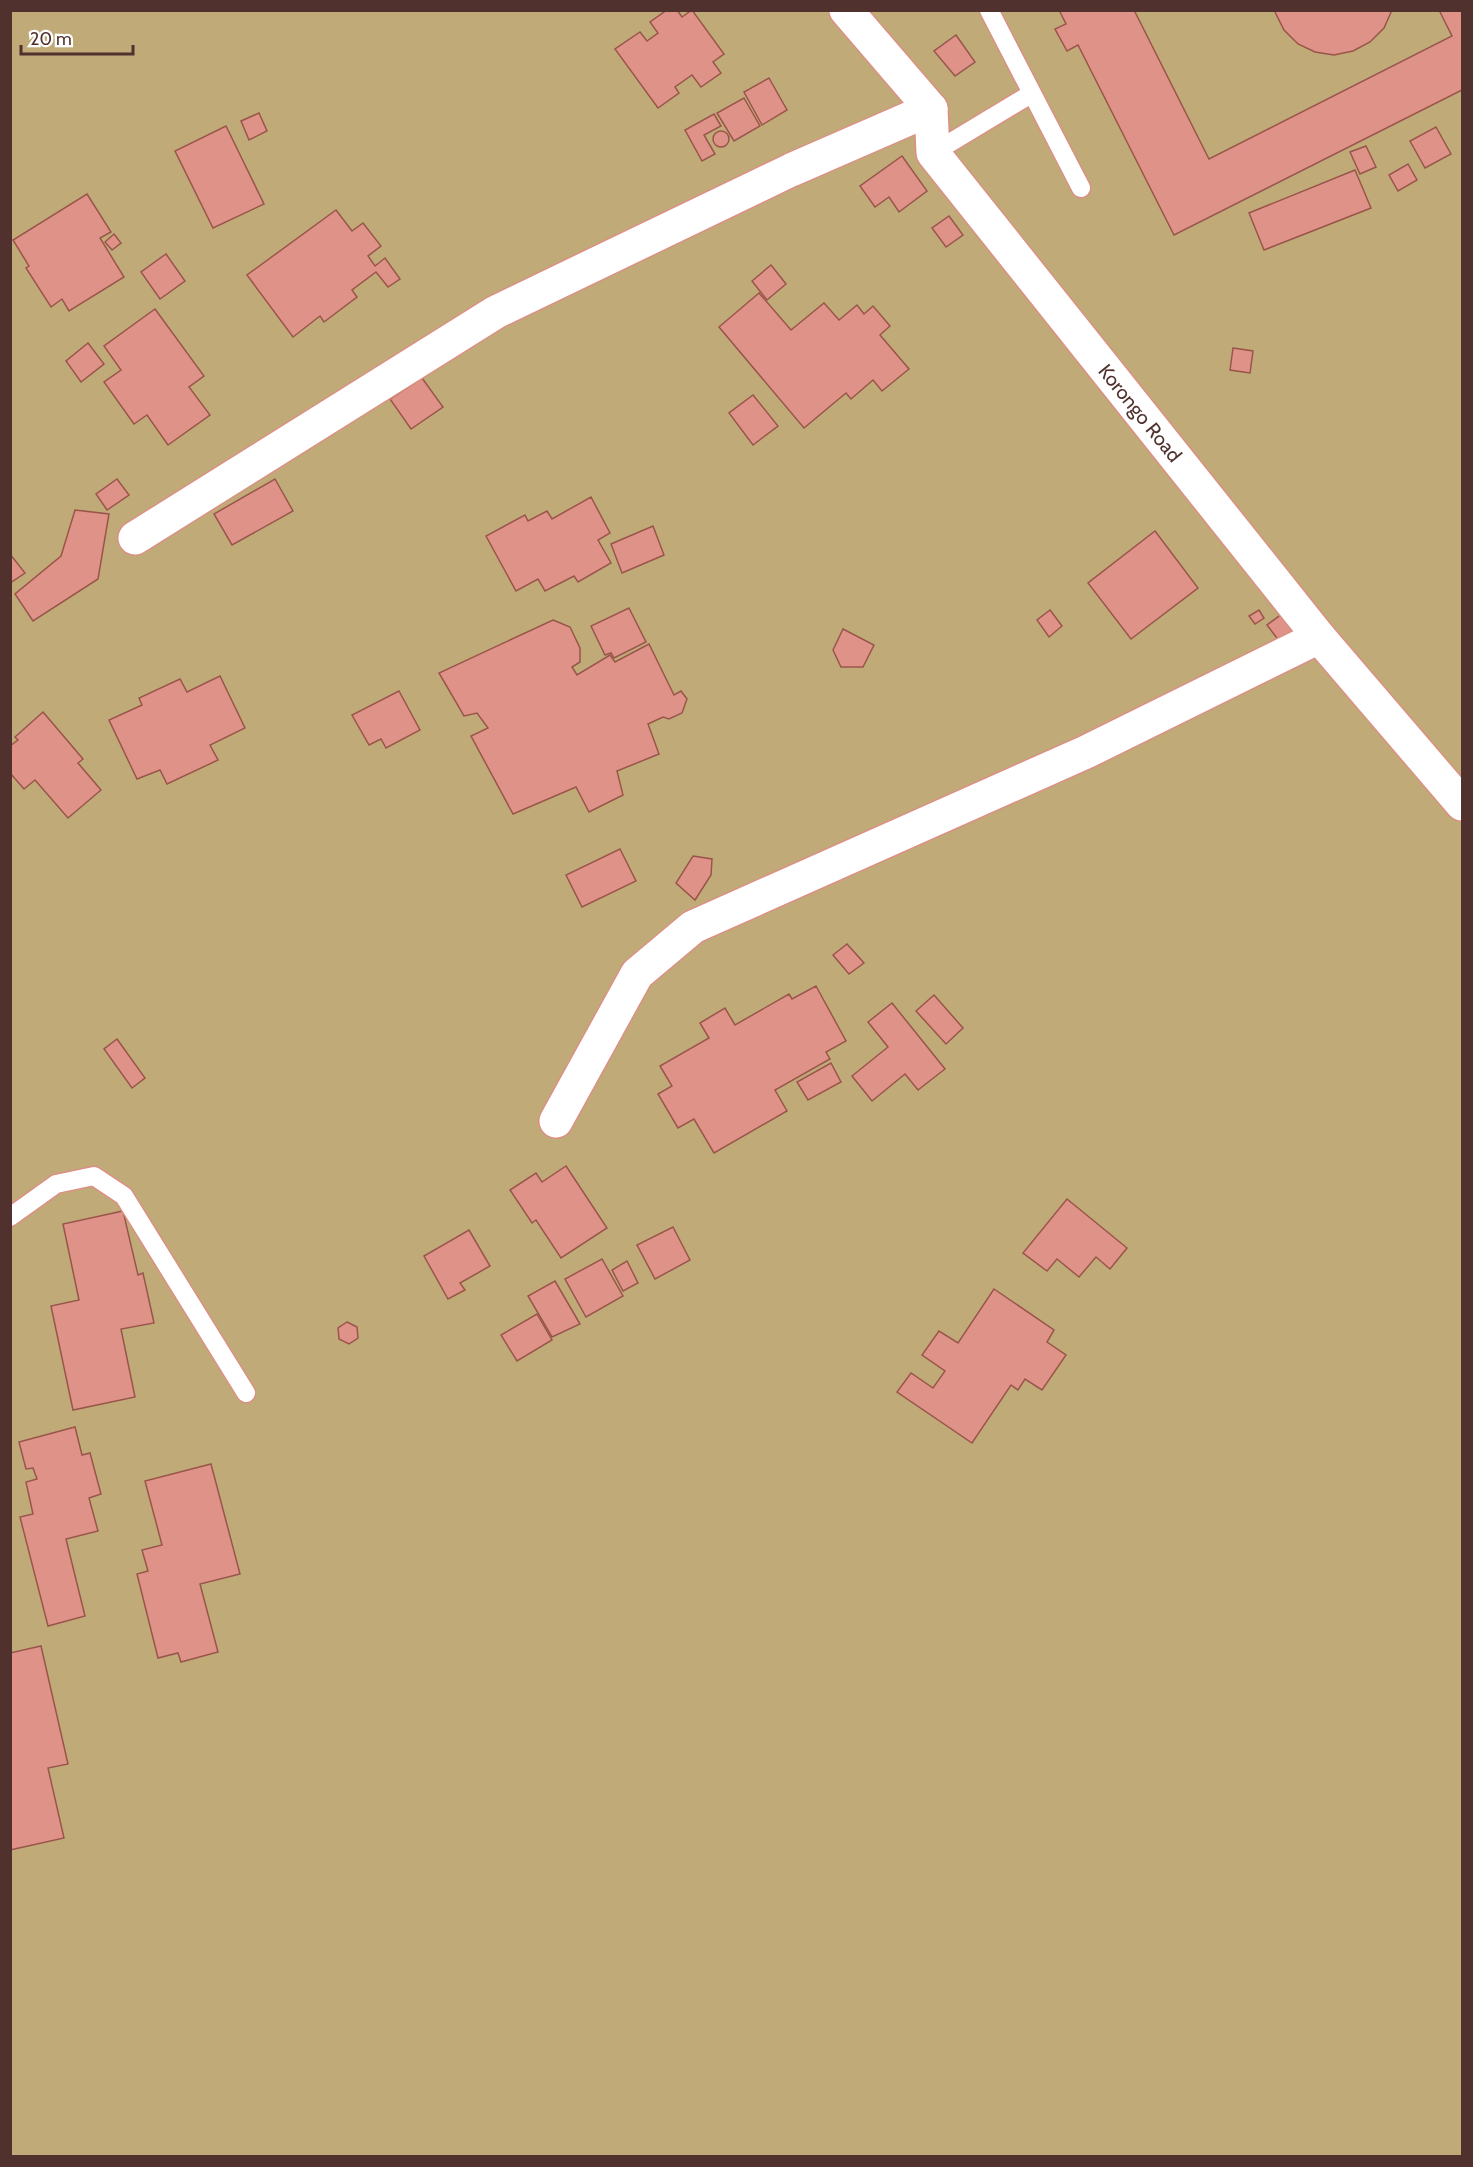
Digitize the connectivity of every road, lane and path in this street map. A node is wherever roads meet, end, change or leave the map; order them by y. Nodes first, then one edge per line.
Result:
1 (846, 10) edge
2 (989, 10) edge
3 (1031, 94) junction
4 (931, 109) junction
5 (933, 153) junction
6 (1081, 188) dead end
7 (135, 538) dead end
8 (1319, 637) junction
9 (1462, 804) edge
10 (556, 1121) dead end
11 (10, 1218) edge
12 (246, 1393) dead end

1 - 4 street
2 - 3 lane
3 - 5 lane
3 - 6 lane
4 - 5 street
4 - 7 street
5 - 8 street, Korongo Road
8 - 9 street, Korongo Road
8 - 10 street
11 - 12 lane

